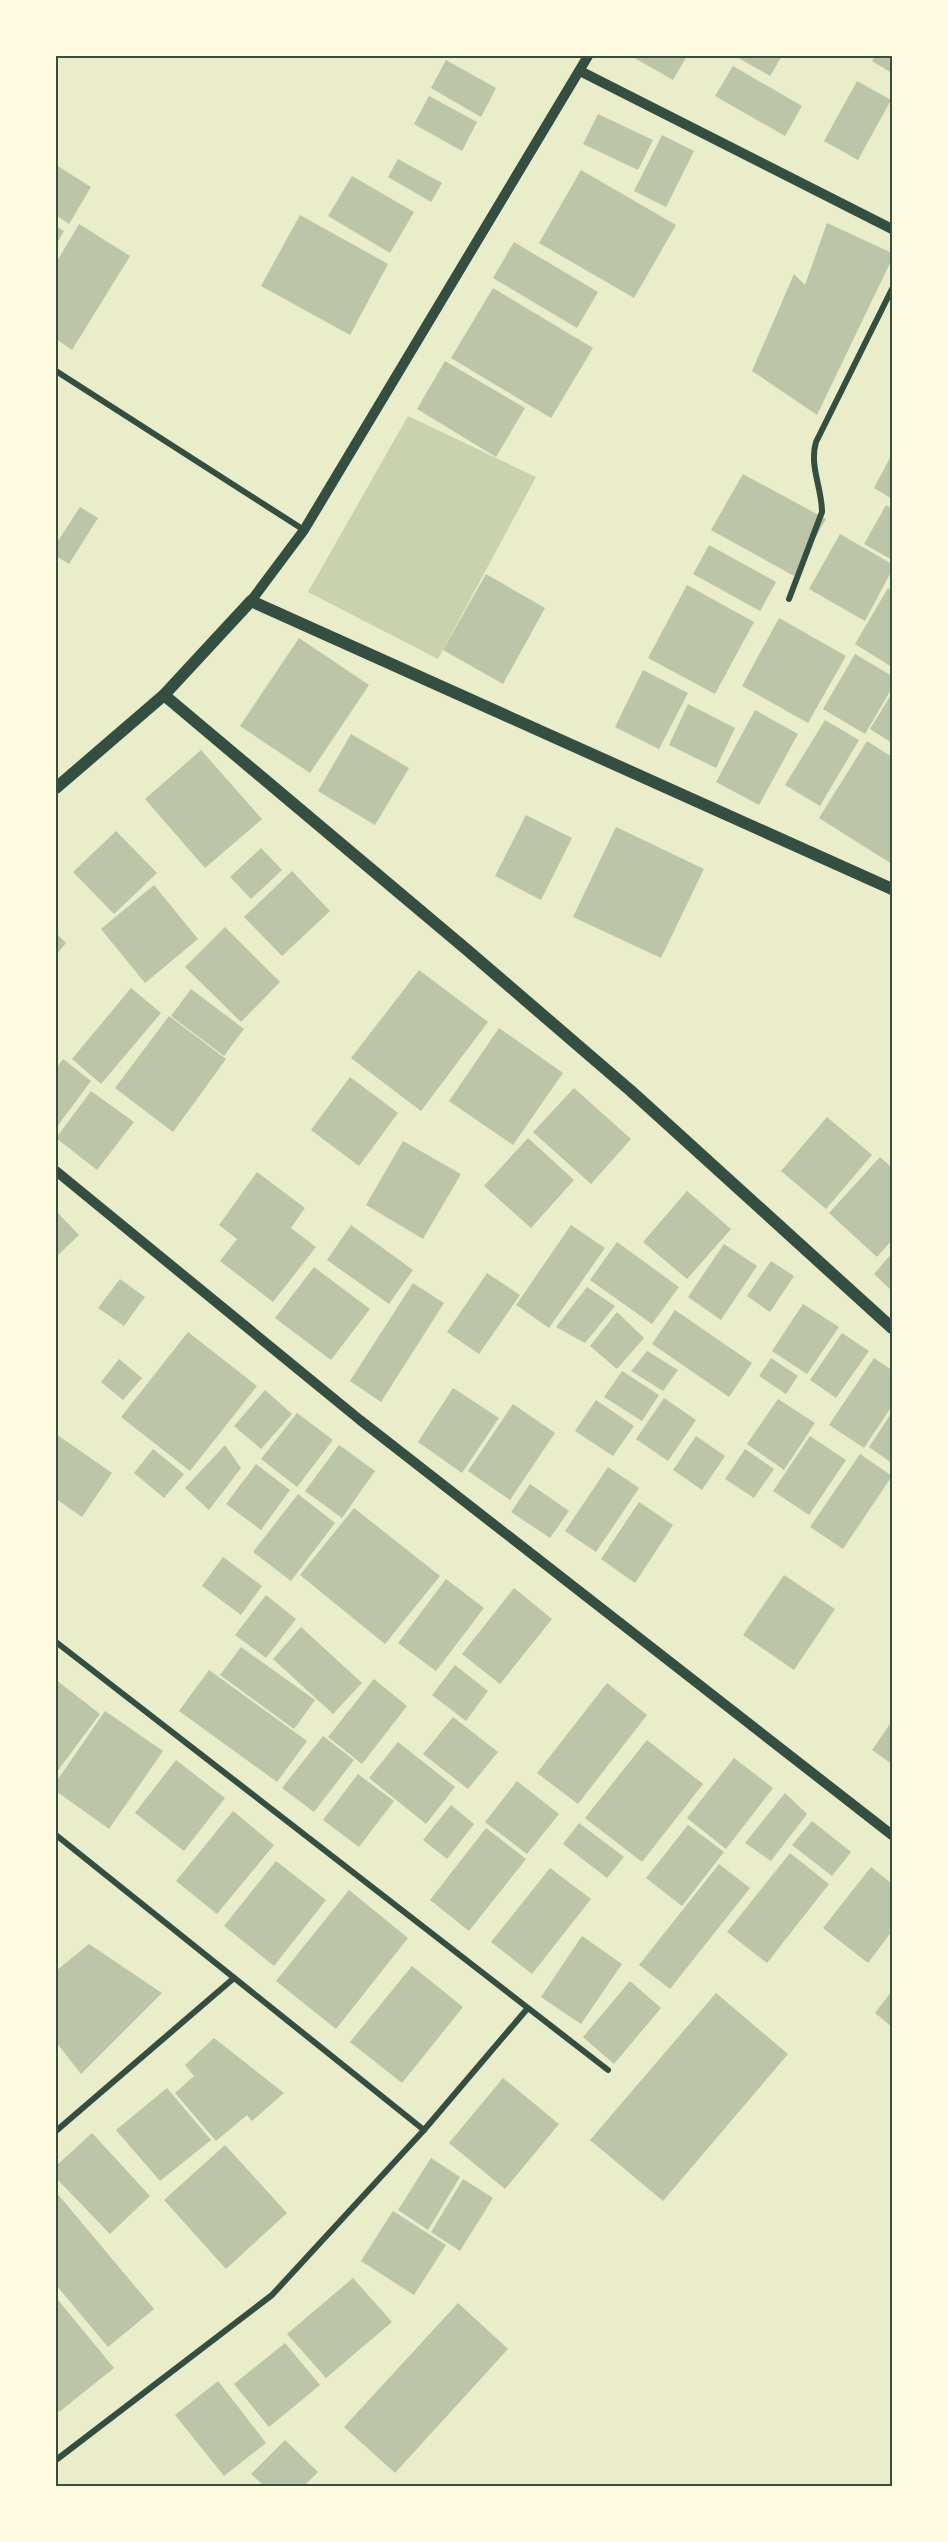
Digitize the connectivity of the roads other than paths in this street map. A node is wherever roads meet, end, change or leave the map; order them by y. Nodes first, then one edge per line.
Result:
1 (588, 56) edge
2 (580, 70) junction
3 (892, 229) edge
4 (892, 289) edge
5 (56, 370) edge
6 (304, 530) junction
7 (789, 599) dead end
8 (251, 602) junction
9 (164, 696) junction
10 (56, 788) edge
11 (892, 889) edge
12 (56, 1171) edge
13 (892, 1328) edge
14 (56, 1642) edge
15 (892, 1834) edge
16 (56, 1835) edge
17 (234, 1977) junction
18 (527, 2009) junction
19 (608, 2070) dead end
20 (424, 2130) junction
21 (56, 2132) edge
22 (56, 2460) edge

1 - 2 street
2 - 3 street
2 - 6 street
4 - 7 street
5 - 6 street
6 - 8 street
8 - 9 main road
8 - 11 main road
9 - 10 main road
9 - 13 main road
12 - 15 street
14 - 18 street
16 - 17 street
17 - 20 street
17 - 21 street
18 - 19 street
18 - 20 street
20 - 22 street

